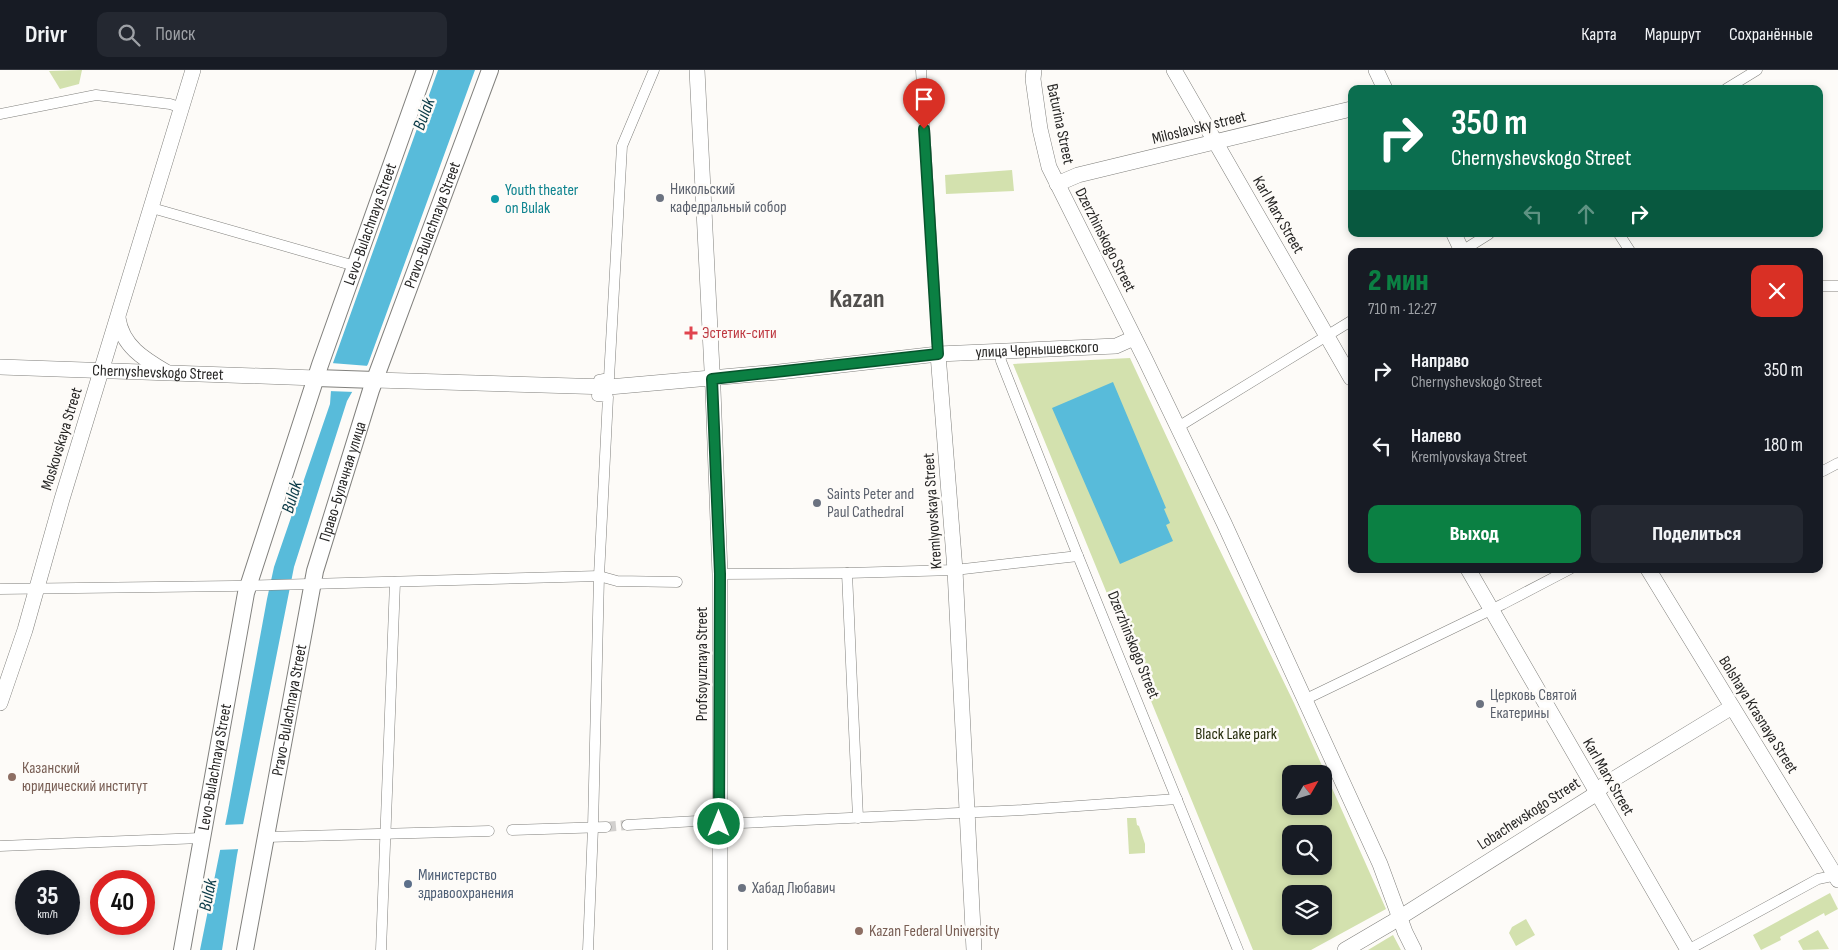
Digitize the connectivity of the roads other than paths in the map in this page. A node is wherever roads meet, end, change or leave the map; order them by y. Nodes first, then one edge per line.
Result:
1 (194, 70) edge
2 (425, 70) edge
3 (490, 70) edge
4 (654, 70) edge
5 (696, 70) edge
6 (921, 70) edge
7 (1034, 70) edge
8 (1174, 70) edge
9 (1181, 70) edge
10 (1376, 70) edge
11 (1757, 70) edge
12 (1383, 85) edge
13 (1733, 85) edge
14 (182, 108) junction
15 (1348, 110) edge
16 (0, 114) edge
17 (1218, 142) junction
18 (1057, 184) junction
19 (152, 208) junction
20 (1484, 237) edge
21 (1621, 237) edge
22 (1467, 248) edge
23 (1628, 248) edge
24 (355, 266) junction
25 (1823, 286) edge
26 (1838, 286) edge
27 (118, 318) junction
28 (1348, 323) edge
29 (1330, 334) junction
30 (1134, 338) junction
31 (1000, 352) junction
32 (938, 354) junction
33 (1348, 361) edge
34 (0, 366) edge
35 (101, 371) junction
36 (1348, 372) edge
37 (167, 373) junction
38 (321, 378) junction
39 (369, 379) junction
40 (712, 379) junction
41 (598, 387) junction
42 (1178, 427) junction
43 (1838, 463) edge
44 (1823, 471) edge
45 (1078, 556) junction
46 (955, 570) junction
47 (847, 573) junction
48 (1463, 573) edge
49 (1470, 573) edge
50 (1562, 573) edge
51 (1650, 573) edge
52 (720, 574) junction
53 (599, 576) junction
54 (395, 582) junction
55 (677, 582) dead end
56 (307, 583) junction
57 (253, 584) junction
58 (36, 589) junction
59 (0, 590) edge
60 (1488, 611) junction
61 (1304, 700) junction
62 (0, 703) edge
63 (1732, 707) junction
64 (1593, 794) junction
65 (1177, 799) junction
66 (966, 812) junction
67 (858, 818) junction
68 (696, 821) dead end
69 (719, 824) junction
70 (627, 825) tunnel mouth
71 (606, 826) tunnel mouth
72 (593, 827) junction
73 (512, 830) dead end
74 (489, 831) dead end
75 (386, 833) junction
76 (266, 836) junction
77 (201, 838) junction
78 (0, 846) edge
79 (1837, 877) edge
80 (1400, 917) junction
81 (182, 950) edge
82 (245, 950) edge
83 (382, 950) edge
84 (588, 950) edge
85 (720, 950) edge
86 (974, 950) edge
87 (1238, 950) edge
88 (1345, 950) edge
89 (1414, 950) edge
90 (1678, 950) edge
91 (1688, 950) edge

1 - 14 street, Moskovskaya Street
2 - 24 main road, Levo-Bulachnaya Street
3 - 39 main road, Pravo-Bulachnaya Street
4 - 41 street
5 - 40 street, Profsoyuznaya Street
6 - 32 street, Kremlyovskaya Street
7 - 18 street, Baturina Street
8 - 17 street, Karl Marx Street
9 - 17 street, Karl Marx Street
10 - 12 street
11 - 13 street
14 - 16 street
14 - 19 street, Moskovskaya Street
15 - 17 street, Miloslavsky street
17 - 18 street, Miloslavsky street
17 - 29 street, Karl Marx Street
18 - 30 street, Dzerzhinskogo Street
19 - 24 street
19 - 27 street, Moskovskaya Street
20 - 22 street
21 - 23 street
24 - 38 main road, Levo-Bulachnaya Street
25 - 26 street
27 - 35 street, Moskovskaya Street
27 - 37 street
28 - 29 street
29 - 33 street, Karl Marx Street
29 - 36 street, Karl Marx Street
29 - 42 street
30 - 31 street, улица Чернышевского
30 - 42 street, Dzerzhinskogo Street
31 - 32 street, улица Чернышевского
31 - 45 street, Dzerzhinskogo Street
32 - 40 street
32 - 46 street, Kremlyovskaya Street
34 - 35 street, Chernyshevskogo Street
35 - 37 street, Chernyshevskogo Street
35 - 58 street, Moskovskaya Street
37 - 38 street, Chernyshevskogo Street
38 - 39 main road, Chernyshevskogo Street
38 - 57 main road, Levo-Bulachnaya Street
39 - 41 street, Chernyshevskogo Street
39 - 56 main road, Право-Булачная улица
40 - 41 street
40 - 52 street, Profsoyuznaya Street
41 - 53 street
42 - 61 street
43 - 44 street
45 - 46 street
45 - 65 street, Dzerzhinskogo Street
46 - 47 street
46 - 66 street, Kremlyovskaya Street
47 - 52 street
47 - 67 street
48 - 60 street, Karl Marx Street
49 - 60 street, Karl Marx Street
50 - 60 street
51 - 63 street, Bolshaya Krasnaya Street
52 - 69 street, Profsoyuznaya Street
53 - 54 street
53 - 55 street
53 - 72 street
54 - 56 street
54 - 75 street
56 - 57 street
56 - 76 main road, Pravo-Bulachnaya Street
57 - 58 street
57 - 77 main road, Levo-Bulachnaya Street
58 - 59 street
58 - 62 street, Moskovskaya Street
60 - 61 street
60 - 64 street, Karl Marx Street
61 - 80 street
63 - 64 street, Lobachevskogo Street
63 - 79 street, Bolshaya Krasnaya Street
64 - 80 street, Lobachevskogo Street
64 - 90 street, Karl Marx Street
64 - 91 street, Karl Marx Street
65 - 66 street
65 - 87 street, Dzerzhinskogo Street
66 - 67 street
66 - 86 street, Kremlyovskaya Street
67 - 69 street
68 - 70 street
69 - 85 street, Profsoyuznaya Street
71 - 72 street
72 - 73 street
72 - 84 street
74 - 75 street
75 - 76 street
75 - 83 street
76 - 82 main road
77 - 78 street
77 - 81 main road, Levo-Bulachnaya Street
79 - 91 street
80 - 88 street, Lobachevskogo Street
80 - 89 street

